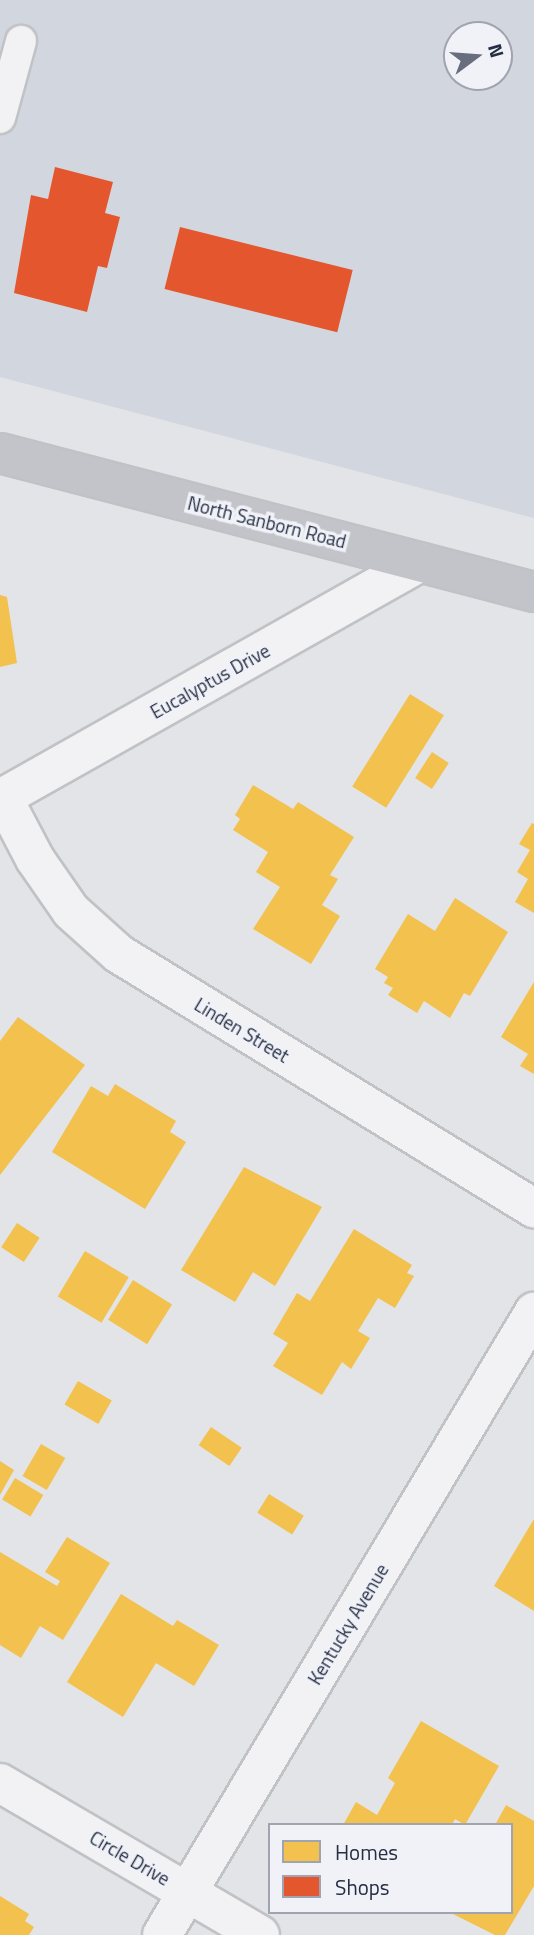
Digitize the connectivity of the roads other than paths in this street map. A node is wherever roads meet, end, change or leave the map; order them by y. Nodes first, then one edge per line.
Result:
1 (22, 41) dead end
2 (0, 118) edge
3 (0, 453) edge
4 (420, 562) junction
5 (534, 592) edge
6 (1, 798) edge
7 (534, 1208) edge
8 (534, 1312) edge
9 (0, 1783) edge
10 (188, 1892) junction
11 (162, 1935) edge
12 (260, 1935) edge

1 - 2 lane
3 - 4 main road, North Sanborn Road
4 - 5 main road, North Sanborn Road
4 - 6 street, Eucalyptus Drive
6 - 7 street, Linden Street
8 - 10 street, Kentucky Avenue
9 - 10 street, Circle Drive
10 - 11 street, Kentucky Avenue
10 - 12 street, Circle Drive

